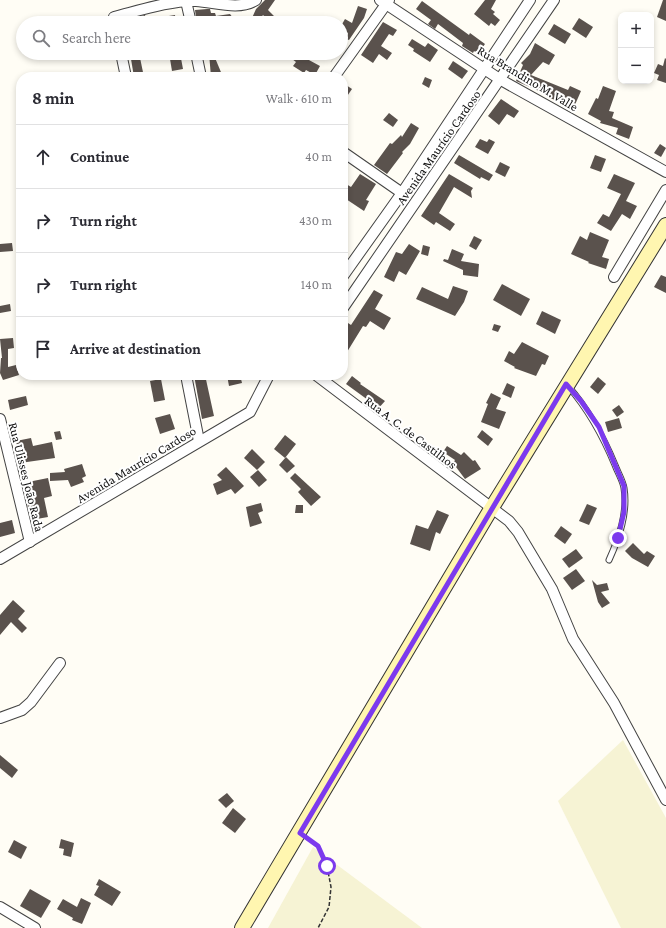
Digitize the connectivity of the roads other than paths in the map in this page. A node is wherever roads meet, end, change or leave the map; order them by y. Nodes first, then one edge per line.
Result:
1 (256, 0) edge
2 (530, 0) edge
3 (554, 0) edge
4 (186, 1) junction
5 (385, 1) edge
6 (237, 3) edge
7 (130, 16) edge
8 (189, 16) edge
9 (348, 56) edge
10 (122, 60) edge
11 (197, 60) edge
12 (345, 60) edge
13 (483, 69) junction
14 (125, 72) edge
15 (200, 72) edge
16 (337, 72) edge
17 (501, 80) junction
18 (348, 155) edge
19 (666, 172) edge
20 (666, 190) edge
21 (402, 193) junction
22 (666, 224) edge
23 (348, 269) edge
24 (614, 277) dead end
25 (348, 301) edge
26 (187, 380) edge
27 (266, 380) edge
28 (323, 380) edge
29 (566, 384) junction
30 (0, 419) edge
31 (199, 441) junction
32 (491, 509) junction
33 (30, 542) junction
34 (0, 559) edge
35 (609, 560) dead end
36 (60, 662) dead end
37 (0, 718) edge
38 (666, 800) edge
39 (0, 907) edge
40 (35, 928) edge
41 (242, 928) edge

1 - 6 street
2 - 13 street, Avenida Maurício Cardoso
3 - 17 street, Avenida Maurício Cardoso
4 - 6 street
4 - 7 street
4 - 8 street
5 - 9 street
5 - 13 street, Rua Brandino M. Valle
10 - 14 street
11 - 15 street
12 - 16 street
13 - 17 street, Rua Brandino M. Valle
13 - 21 street, Avenida Maurício Cardoso
17 - 19 street, Rua Brandino M. Valle
17 - 25 street, Avenida Maurício Cardoso
18 - 21 street
20 - 24 street
21 - 23 street, Avenida Maurício Cardoso
22 - 29 main road
26 - 31 street
27 - 31 street, Avenida Maurício Cardoso
28 - 32 street, Rua A. C. de Castilhos
29 - 32 main road
29 - 35 lane
30 - 33 street, Rua Ulisses João Rada
31 - 33 street, Avenida Maurício Cardoso
32 - 38 street, Rua A. C. de Castilhos
32 - 41 main road
33 - 34 street, Avenida Maurício Cardoso
36 - 37 street
39 - 40 street

